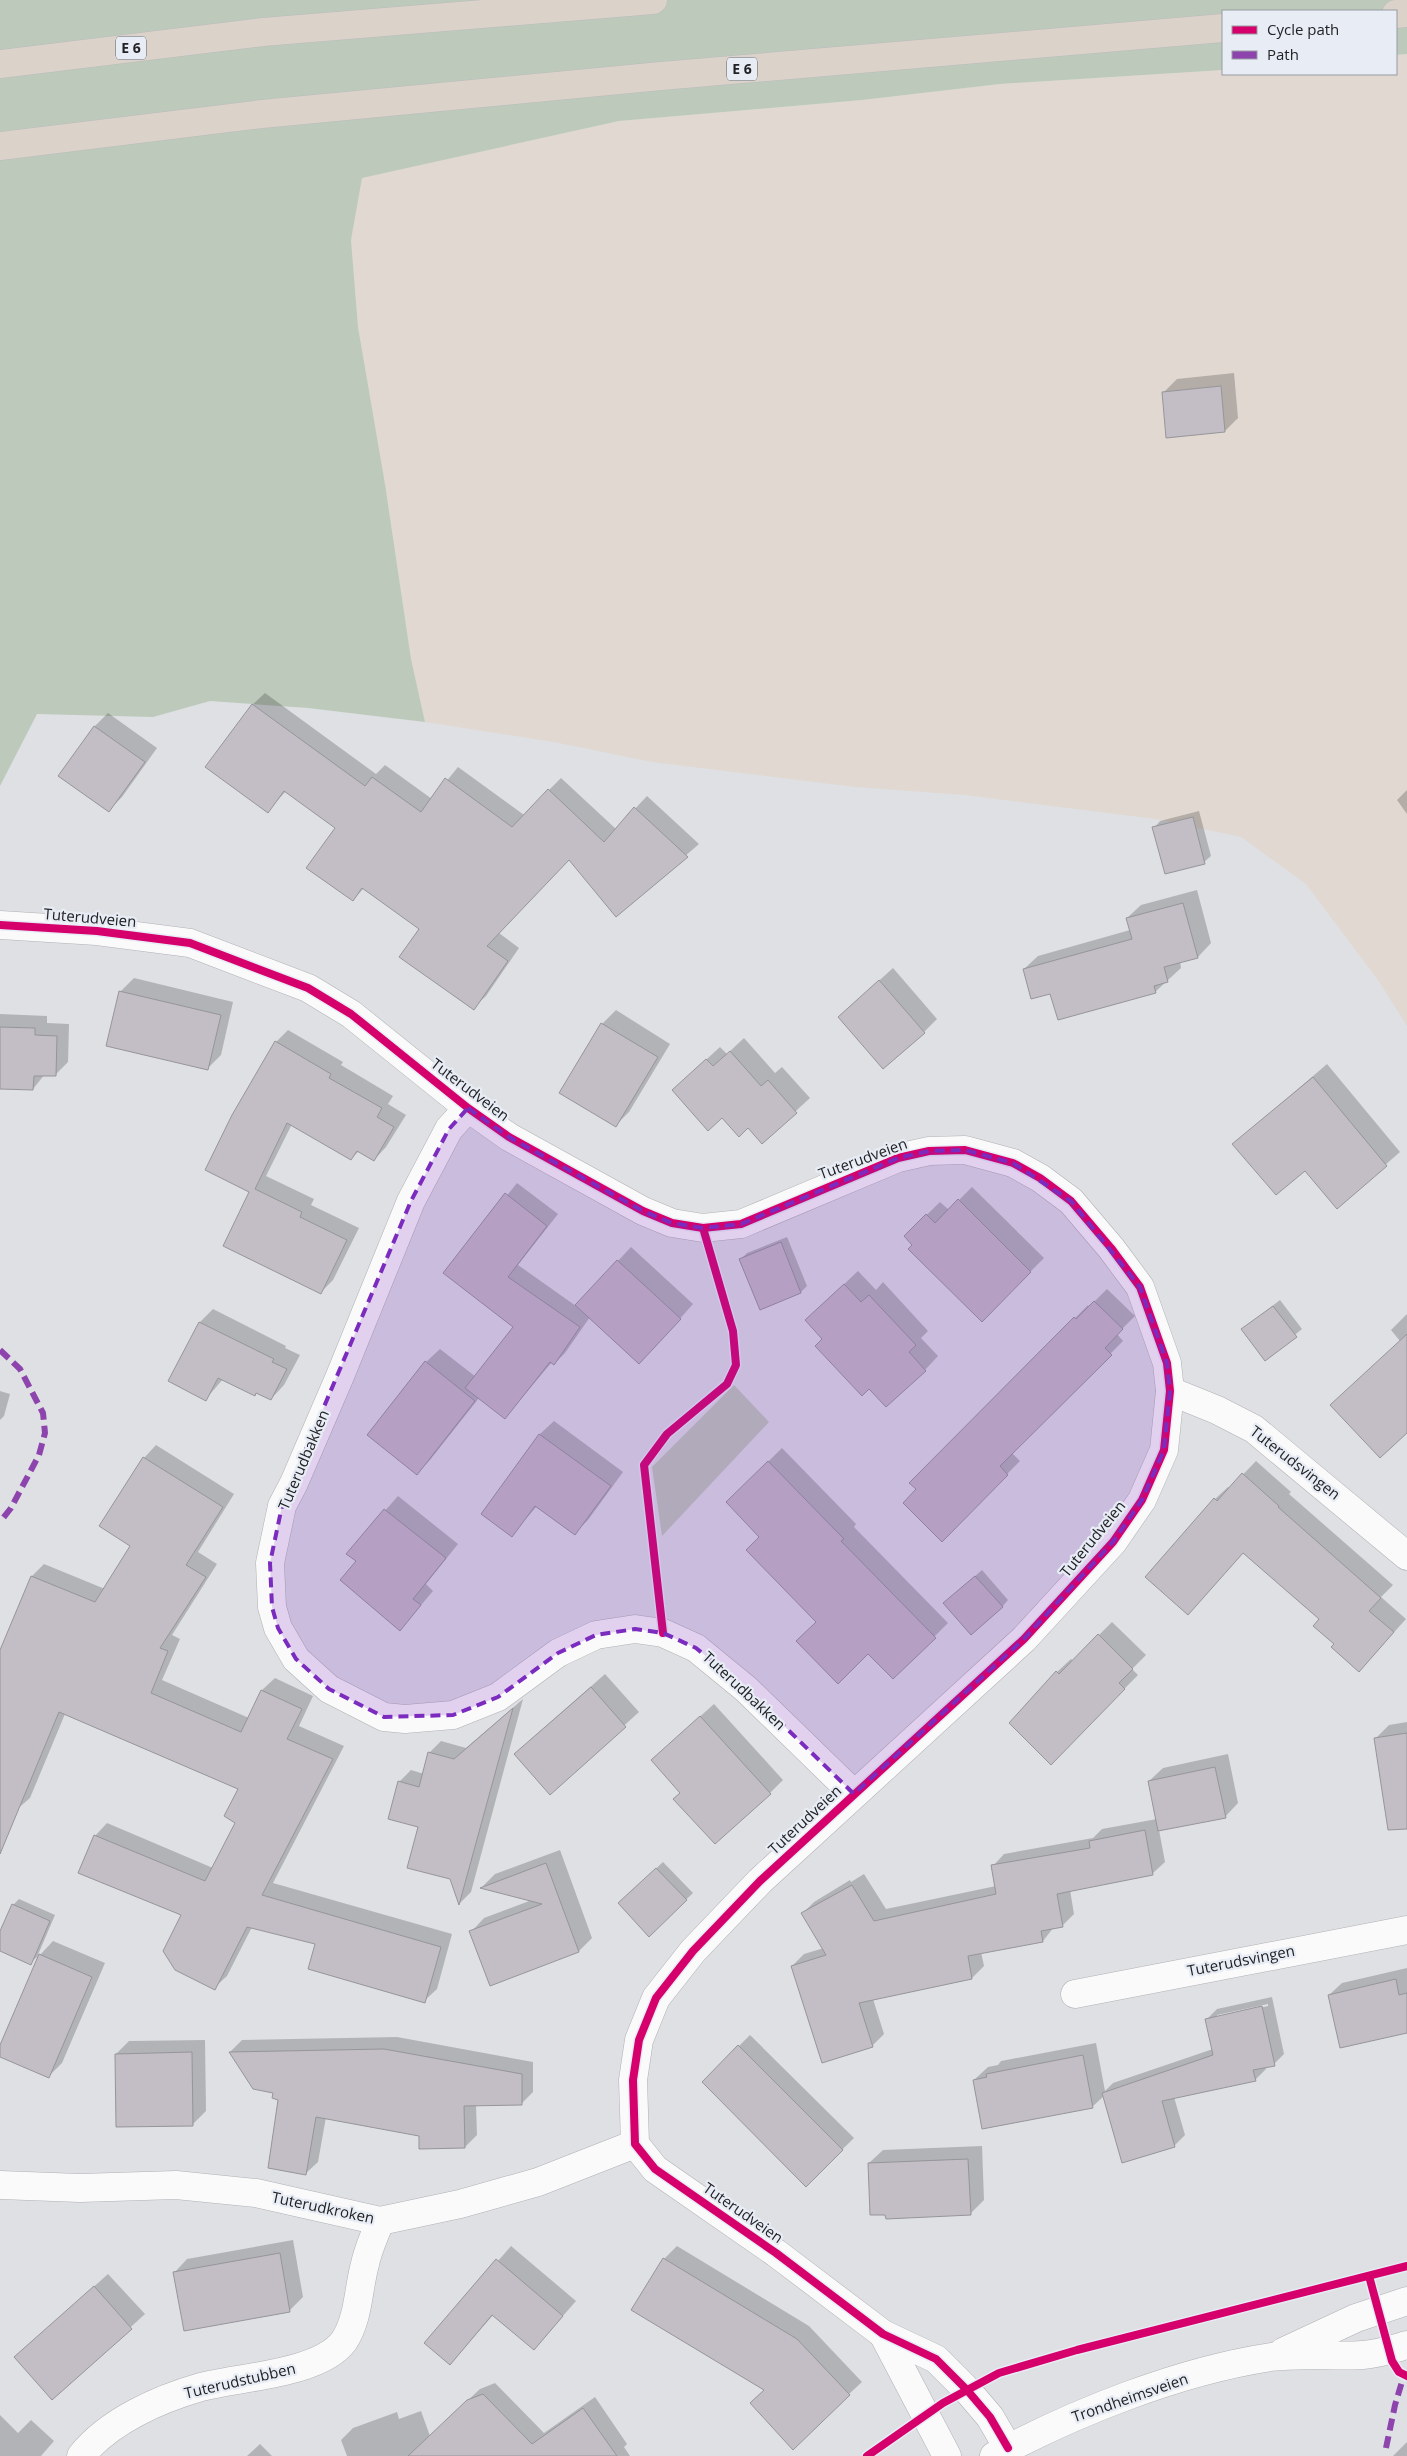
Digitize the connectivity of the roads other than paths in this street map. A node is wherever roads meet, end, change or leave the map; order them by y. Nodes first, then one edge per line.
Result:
1 (653, 0) edge
2 (1222, 28) edge
3 (0, 64) edge
4 (0, 146) edge
5 (0, 925) edge
6 (468, 1108) junction
7 (1170, 1392) junction
8 (1407, 1556) edge
9 (854, 1794) junction
10 (1407, 1930) edge
11 (1075, 1994) dead end
12 (635, 2144) junction
13 (0, 2185) edge
14 (380, 2221) junction
15 (1407, 2301) edge
16 (883, 2334) junction
17 (1407, 2345) edge
18 (1273, 2357) junction
19 (1001, 2452) edge
20 (81, 2456) edge
21 (947, 2456) edge

1 - 3 highway, E 6
2 - 4 highway, E 6
5 - 6 street, Tuterudveien
6 - 7 street, Tuterudveien
6 - 9 street, Tuterudbakken
7 - 8 street, Tuterudsvingen
7 - 9 street, Tuterudveien
9 - 12 street, Tuterudveien
10 - 11 street, Tuterudsvingen
12 - 14 street, Tuterudkroken
12 - 16 street, Tuterudveien
13 - 14 street, Tuterudkroken
14 - 20 street, Tuterudstubben
15 - 18 street, Trondheimsveien
16 - 19 street, Tuterudveien
16 - 21 street, Tuterudveien
17 - 18 street, Trondheimsveien
18 - 19 street, Trondheimsveien

